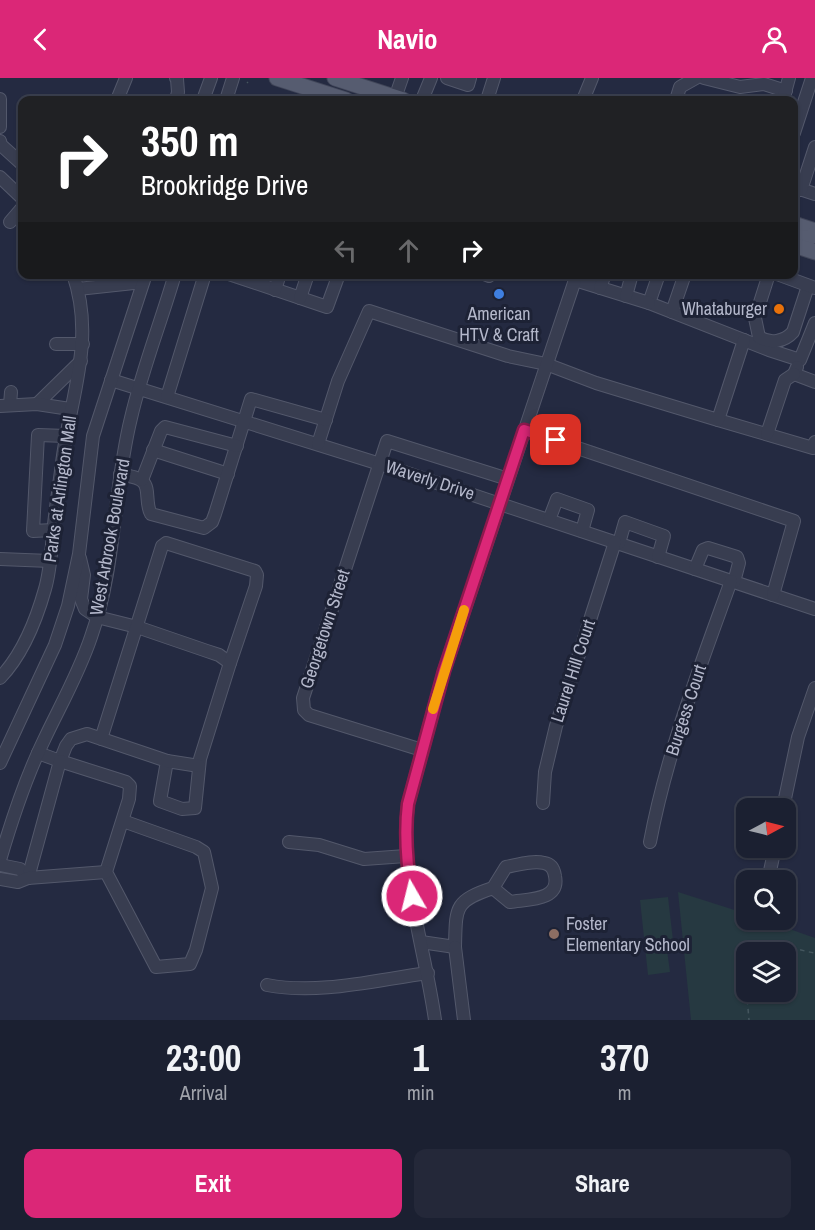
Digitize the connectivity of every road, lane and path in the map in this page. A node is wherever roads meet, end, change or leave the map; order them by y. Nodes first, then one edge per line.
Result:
1 (126, 78) edge
2 (176, 78) edge
3 (211, 78) edge
4 (233, 78) edge
5 (277, 78) edge
6 (402, 78) edge
7 (431, 78) edge
8 (447, 78) edge
9 (470, 78) edge
10 (494, 78) edge
11 (592, 78) edge
12 (696, 78) edge
13 (704, 78) edge
14 (789, 78) edge
15 (812, 78) edge
16 (345, 80) edge
17 (724, 81) edge
18 (754, 82) edge
19 (314, 95) edge
20 (119, 96) edge
21 (177, 96) edge
22 (204, 96) edge
23 (227, 96) edge
24 (390, 96) edge
25 (399, 96) edge
26 (424, 96) edge
27 (488, 96) edge
28 (585, 96) edge
29 (677, 96) edge
30 (784, 96) edge
31 (0, 99) edge
32 (798, 121) edge
33 (0, 127) edge
34 (0, 141) edge
35 (815, 147) edge
36 (18, 160) edge
37 (0, 177) edge
38 (798, 186) edge
39 (798, 188) edge
40 (18, 189) edge
41 (815, 194) edge
42 (18, 213) edge
43 (10, 222) dead end
44 (798, 226) edge
45 (815, 232) edge
46 (798, 238) edge
47 (798, 246) edge
48 (815, 252) edge
49 (75, 279) edge
50 (139, 279) edge
51 (145, 279) edge
52 (173, 279) edge
53 (203, 279) edge
54 (243, 279) edge
55 (278, 279) edge
56 (306, 279) edge
57 (337, 279) edge
58 (575, 279) edge
59 (580, 279) edge
60 (603, 279) edge
61 (631, 279) edge
62 (657, 279) edge
63 (683, 279) edge
64 (767, 279) edge
65 (790, 279) edge
66 (812, 287) edge
67 (600, 288) junction
68 (78, 289) junction
69 (275, 290) junction
70 (626, 296) junction
71 (300, 298) junction
72 (649, 303) junction
73 (672, 312) junction
74 (815, 323) edge
75 (744, 340) junction
76 (56, 344) dead end
77 (83, 344) junction
78 (800, 360) junction
79 (81, 361) junction
80 (546, 364) junction
81 (794, 374) junction
82 (111, 380) junction
83 (815, 382) edge
84 (140, 388) junction
85 (11, 392) dead end
86 (167, 396) junction
87 (37, 404) junction
88 (5, 406) edge
89 (70, 409) junction
90 (326, 420) junction
91 (718, 420) junction
92 (245, 421) junction
93 (524, 430) junction
94 (767, 434) junction
95 (66, 436) junction
96 (815, 442) edge
97 (318, 444) junction
98 (237, 446) junction
99 (153, 450) junction
100 (380, 464) junction
101 (120, 474) junction
102 (228, 474) junction
103 (508, 479) junction
104 (142, 480) junction
105 (500, 503) junction
106 (549, 520) junction
107 (53, 530) junction
108 (582, 531) junction
109 (617, 542) junction
110 (79, 554) junction
111 (658, 556) junction
112 (0, 559) edge
113 (50, 561) junction
114 (695, 569) junction
115 (733, 581) junction
116 (773, 595) junction
117 (815, 609) edge
118 (97, 617) junction
119 (137, 627) junction
120 (230, 663) junction
121 (0, 678) edge
122 (815, 688) edge
123 (101, 739) junction
124 (422, 750) junction
125 (38, 753) junction
126 (60, 761) junction
127 (167, 761) junction
128 (0, 763) edge
129 (200, 766) junction
130 (785, 798) edge
131 (543, 803) dead end
132 (123, 822) junction
133 (290, 842) dead end
134 (650, 842) dead end
135 (406, 856) junction
136 (0, 860) edge
137 (0, 865) edge
138 (106, 872) junction
139 (28, 878) junction
140 (0, 879) edge
141 (493, 888) junction
142 (421, 942) junction
143 (455, 946) junction
144 (796, 949) edge
145 (815, 953) edge
146 (428, 973) junction
147 (267, 985) dead end
148 (747, 1002) edge
149 (435, 1020) edge
150 (464, 1020) edge
151 (749, 1020) edge

1 - 20 street
2 - 21 street
3 - 22 street
4 - 23 street
5 - 19 main road
6 - 25 street
7 - 26 street
8 - 9 street
10 - 27 street
11 - 28 street
12 - 29 street
13 - 17 street
14 - 30 street
15 - 32 street
16 - 24 main road
17 - 18 street
18 - 30 street
31 - 33 street
34 - 36 street
35 - 38 street
37 - 40 street
39 - 41 street
42 - 43 street
44 - 45 main road
45 - 46 main road
47 - 48 main road
49 - 68 street, Parks at Arlington Mall
50 - 68 street
51 - 82 street, West Arbrook Boulevard
52 - 84 street, West Arbrook Boulevard
53 - 86 street
54 - 69 street
55 - 69 street
56 - 71 street
57 - 71 street
58 - 80 street
59 - 67 street
60 - 67 street
61 - 70 street
62 - 72 street
63 - 73 street
64 - 66 street
65 - 66 street
67 - 70 street
68 - 77 street, Parks at Arlington Mall
69 - 71 street
70 - 72 street
72 - 73 street
73 - 75 street
74 - 78 street
75 - 78 street
75 - 91 street
76 - 77 street
77 - 79 street, Parks at Arlington Mall
78 - 81 street
79 - 87 street
79 - 89 street, Parks at Arlington Mall
80 - 90 street
80 - 91 street
80 - 93 street
81 - 83 street
81 - 94 street
82 - 84 street, Waverly Drive
82 - 110 street, West Arbrook Boulevard
84 - 86 street, Waverly Drive
84 - 101 street, West Arbrook Boulevard
85 - 88 street
86 - 92 street, Waverly Drive
87 - 88 street
87 - 89 street
89 - 95 street, Parks at Arlington Mall
90 - 92 street
90 - 97 street
91 - 94 street
92 - 97 street, Waverly Drive
92 - 98 street
93 - 103 street
93 - 116 street
94 - 96 street
95 - 107 street, Parks at Arlington Mall
95 - 107 street
97 - 100 street, Waverly Drive
98 - 99 street
98 - 102 street
99 - 102 street
99 - 104 street
100 - 103 street
100 - 105 street, Waverly Drive
100 - 124 street, Georgetown Street
101 - 104 street
101 - 118 street, West Arbrook Boulevard
102 - 104 street
103 - 105 street
105 - 106 street, Waverly Drive
105 - 124 street
106 - 108 street, Waverly Drive
106 - 108 street
107 - 113 street, Parks at Arlington Mall
108 - 109 street, Waverly Drive
109 - 111 street, Waverly Drive
109 - 111 street, Laurel Hill Court
109 - 131 street, Laurel Hill Court
110 - 118 street
110 - 128 street, West Arbrook Boulevard
111 - 114 street, Waverly Drive
112 - 113 street
113 - 121 street, Parks at Arlington Mall
114 - 115 street, Waverly Drive
114 - 115 street
115 - 116 street, Waverly Drive
115 - 134 street, Burgess Court
116 - 117 street, Waverly Drive
118 - 119 street
118 - 125 street, West Arbrook Boulevard
119 - 120 street
119 - 120 street
119 - 123 street
120 - 129 street
122 - 130 street
123 - 126 street
123 - 127 street
124 - 135 street
125 - 126 street
125 - 136 street, West Arbrook Boulevard
126 - 132 street
126 - 139 street
127 - 129 street
127 - 129 street
132 - 138 street
132 - 138 street
133 - 135 street
135 - 142 street
137 - 139 street
138 - 139 street
139 - 140 street
141 - 141 street
141 - 143 street
142 - 143 street
142 - 146 street
143 - 150 street
144 - 145 path
146 - 147 street
146 - 149 street
148 - 151 path

